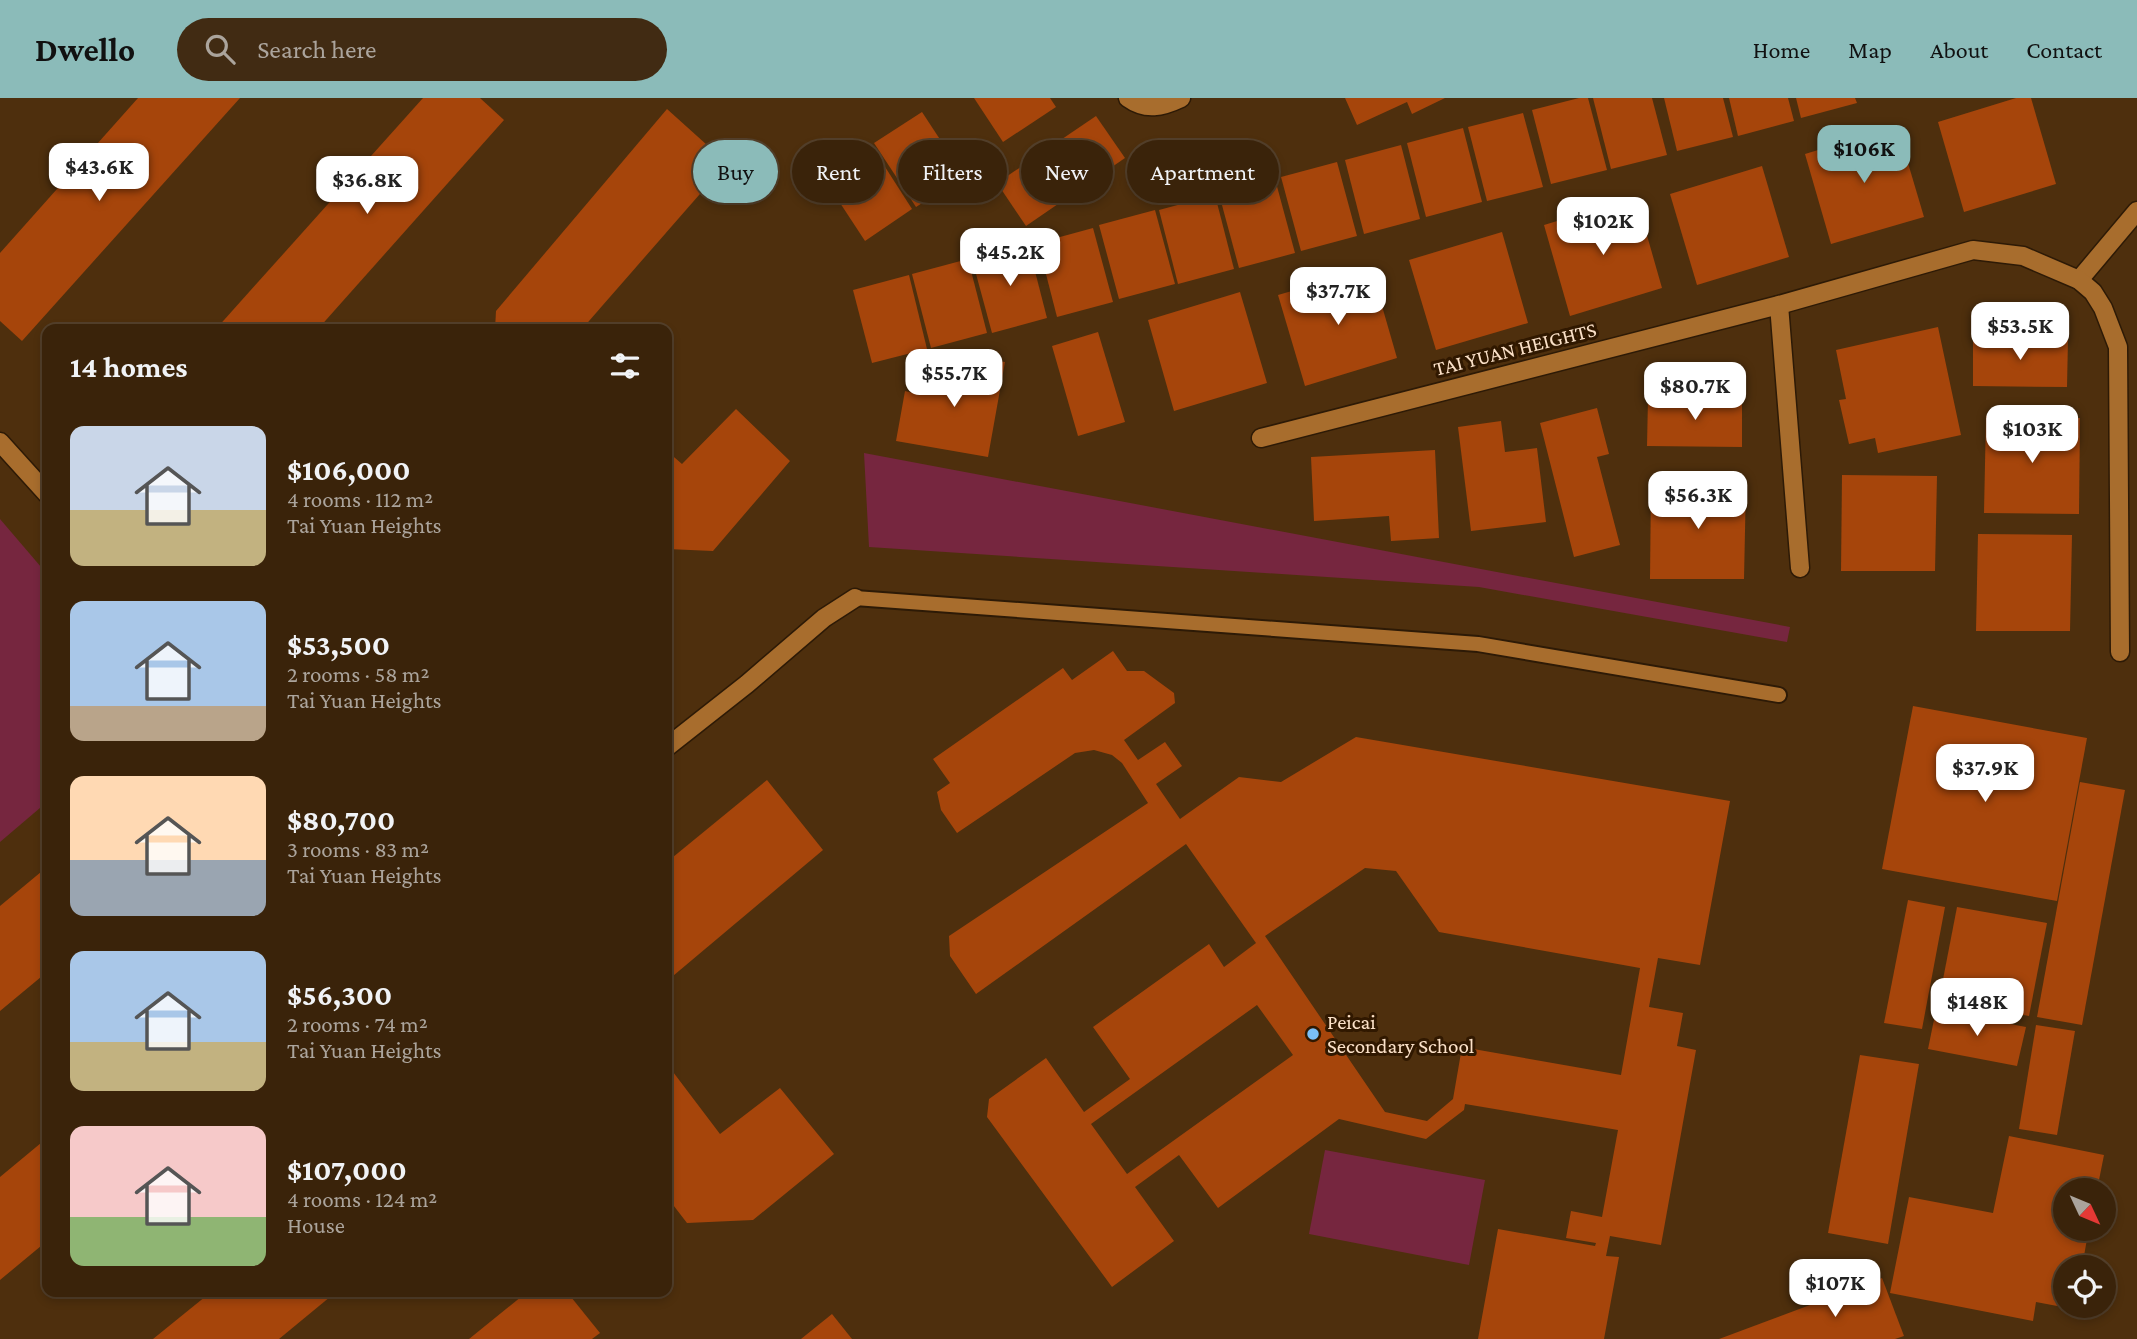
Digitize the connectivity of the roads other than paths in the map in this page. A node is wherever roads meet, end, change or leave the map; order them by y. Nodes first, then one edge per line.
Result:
1 (1128, 98) edge
2 (1181, 98) edge
3 (2137, 211) edge
4 (2079, 280) junction
5 (1779, 305) junction
6 (1261, 438) dead end
7 (0, 442) edge
8 (42, 488) edge
9 (1800, 568) dead end
10 (855, 598) joint
11 (2120, 652) dead end
12 (1779, 695) dead end
13 (672, 743) edge

1 - 2 street
3 - 4 street
4 - 5 street, TAI YUAN HEIGHTS
4 - 11 street, TAI YUAN HEIGHTS
5 - 6 street, TAI YUAN HEIGHTS
5 - 9 street
7 - 8 street
10 - 12 lane
10 - 13 street

